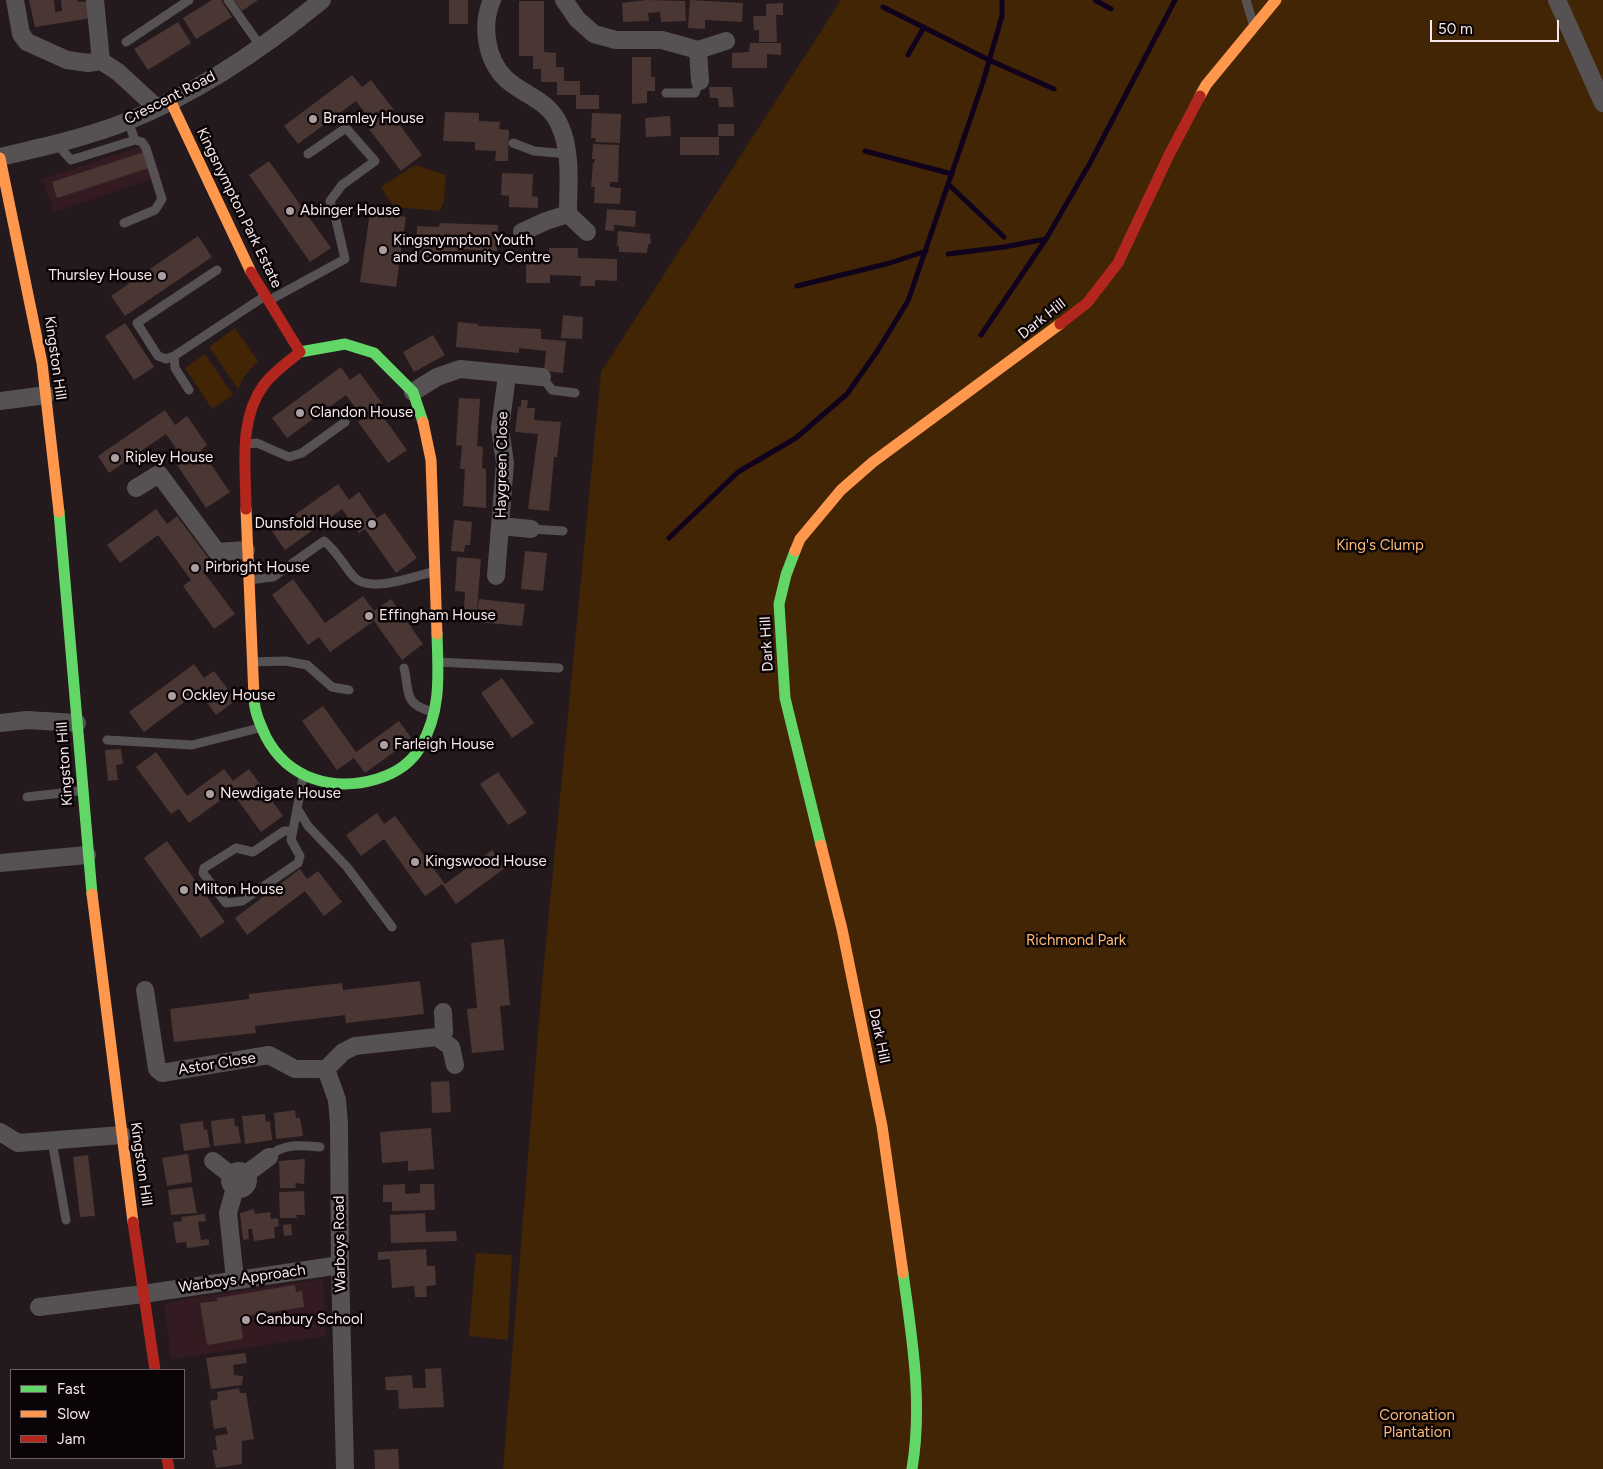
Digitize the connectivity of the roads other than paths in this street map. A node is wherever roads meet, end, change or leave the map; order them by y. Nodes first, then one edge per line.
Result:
1 (15, 0) edge
2 (95, 0) edge
3 (189, 0) edge
4 (228, 0) edge
5 (322, 0) edge
6 (492, 0) edge
7 (564, 0) edge
8 (1246, 0) edge
9 (1276, 0) edge
10 (1557, 0) edge
11 (1254, 28) junction
12 (726, 41) dead end
13 (126, 42) dead end
14 (260, 47) junction
15 (698, 50) junction
16 (101, 61) junction
17 (700, 81) joint
18 (666, 93) dead end
19 (1603, 103) edge
20 (163, 104) junction
21 (128, 121) junction
22 (135, 140) junction
23 (56, 143) junction
24 (513, 143) dead end
25 (308, 154) dead end
26 (568, 154) junction
27 (0, 157) edge
28 (568, 214) junction
29 (124, 223) dead end
30 (522, 232) dead end
31 (587, 232) dead end
32 (217, 270) dead end
33 (266, 299) junction
34 (300, 352) junction
35 (174, 356) junction
36 (506, 375) junction
37 (542, 377) joint
38 (189, 390) dead end
39 (413, 392) junction
40 (575, 392) dead end
41 (46, 395) junction
42 (0, 401) edge
43 (345, 422) dead end
44 (246, 444) junction
45 (136, 488) dead end
46 (501, 526) junction
47 (531, 529) joint
48 (563, 531) dead end
49 (246, 550) junction
50 (435, 572) junction
51 (496, 576) dead end
52 (248, 580) junction
53 (252, 662) junction
54 (438, 662) junction
55 (404, 668) dead end
56 (559, 668) dead end
57 (349, 690) dead end
58 (435, 713) junction
59 (77, 722) junction
60 (0, 723) edge
61 (260, 728) junction
62 (107, 740) dead end
63 (303, 775) junction
64 (81, 791) junction
65 (27, 797) dead end
66 (297, 808) junction
67 (293, 830) junction
68 (87, 855) junction
69 (0, 863) edge
70 (392, 927) dead end
71 (145, 990) dead end
72 (443, 1012) dead end
73 (437, 1037) junction
74 (455, 1065) dead end
75 (328, 1074) junction
76 (0, 1132) edge
77 (122, 1135) junction
78 (52, 1141) junction
79 (320, 1147) dead end
80 (269, 1157) joint
81 (213, 1161) dead end
82 (237, 1179) junction
83 (66, 1220) dead end
84 (340, 1265) junction
85 (235, 1279) junction
86 (144, 1294) junction
87 (39, 1307) dead end
88 (155, 1369) edge
89 (345, 1469) edge
90 (912, 1469) edge

1 - 16 street
2 - 16 street
3 - 13 lane
4 - 14 lane
5 - 14 street, Crescent Road
6 - 26 street
7 - 15 street
8 - 11 lane
9 - 11 street, Dark Hill
10 - 19 street
11 - 90 street, Dark Hill
12 - 15 street
14 - 20 street, Crescent Road
15 - 17 street
16 - 20 street
17 - 18 lane
20 - 21 street, Crescent Road
20 - 33 street, Kingsnympton Park Estate
21 - 22 lane
21 - 23 street, Crescent Road
22 - 23 lane
22 - 29 lane
23 - 27 street, Crescent Road
24 - 26 lane
25 - 33 lane
26 - 28 street
27 - 41 street, Kingston Hill
28 - 30 street
28 - 31 street
32 - 35 lane
33 - 34 street, Kingsnympton Park Estate
33 - 35 lane
34 - 39 street
34 - 44 street
35 - 38 lane
36 - 37 street
36 - 39 street
36 - 46 street, Haygreen Close
37 - 40 lane
39 - 50 street
41 - 42 street
41 - 59 street, Kingston Hill
43 - 44 lane
44 - 49 street
45 - 49 street
46 - 47 street, Haygreen Close
46 - 51 street, Haygreen Close
47 - 48 lane
49 - 52 street
50 - 52 lane
50 - 54 street
52 - 53 street
53 - 57 lane
53 - 61 street
54 - 56 lane
54 - 58 street
55 - 58 lane
58 - 63 street
59 - 60 street
59 - 64 street, Kingston Hill
61 - 62 lane
61 - 63 street
63 - 66 lane
64 - 65 lane
64 - 68 street, Kingston Hill
66 - 67 lane
66 - 70 lane
67 - 67 lane
68 - 69 street
68 - 77 street, Kingston Hill
71 - 75 street, Astor Close
72 - 73 street
73 - 74 street
73 - 75 street
75 - 84 street, Warboys Road
76 - 78 street
77 - 78 street
77 - 86 street, Kingston Hill
78 - 83 lane
79 - 80 lane
80 - 82 street
81 - 82 street
82 - 85 street
84 - 85 street, Warboys Approach
84 - 89 street, Warboys Road
85 - 86 street, Warboys Approach
86 - 87 street, Warboys Approach
86 - 88 street, Kingston Hill

